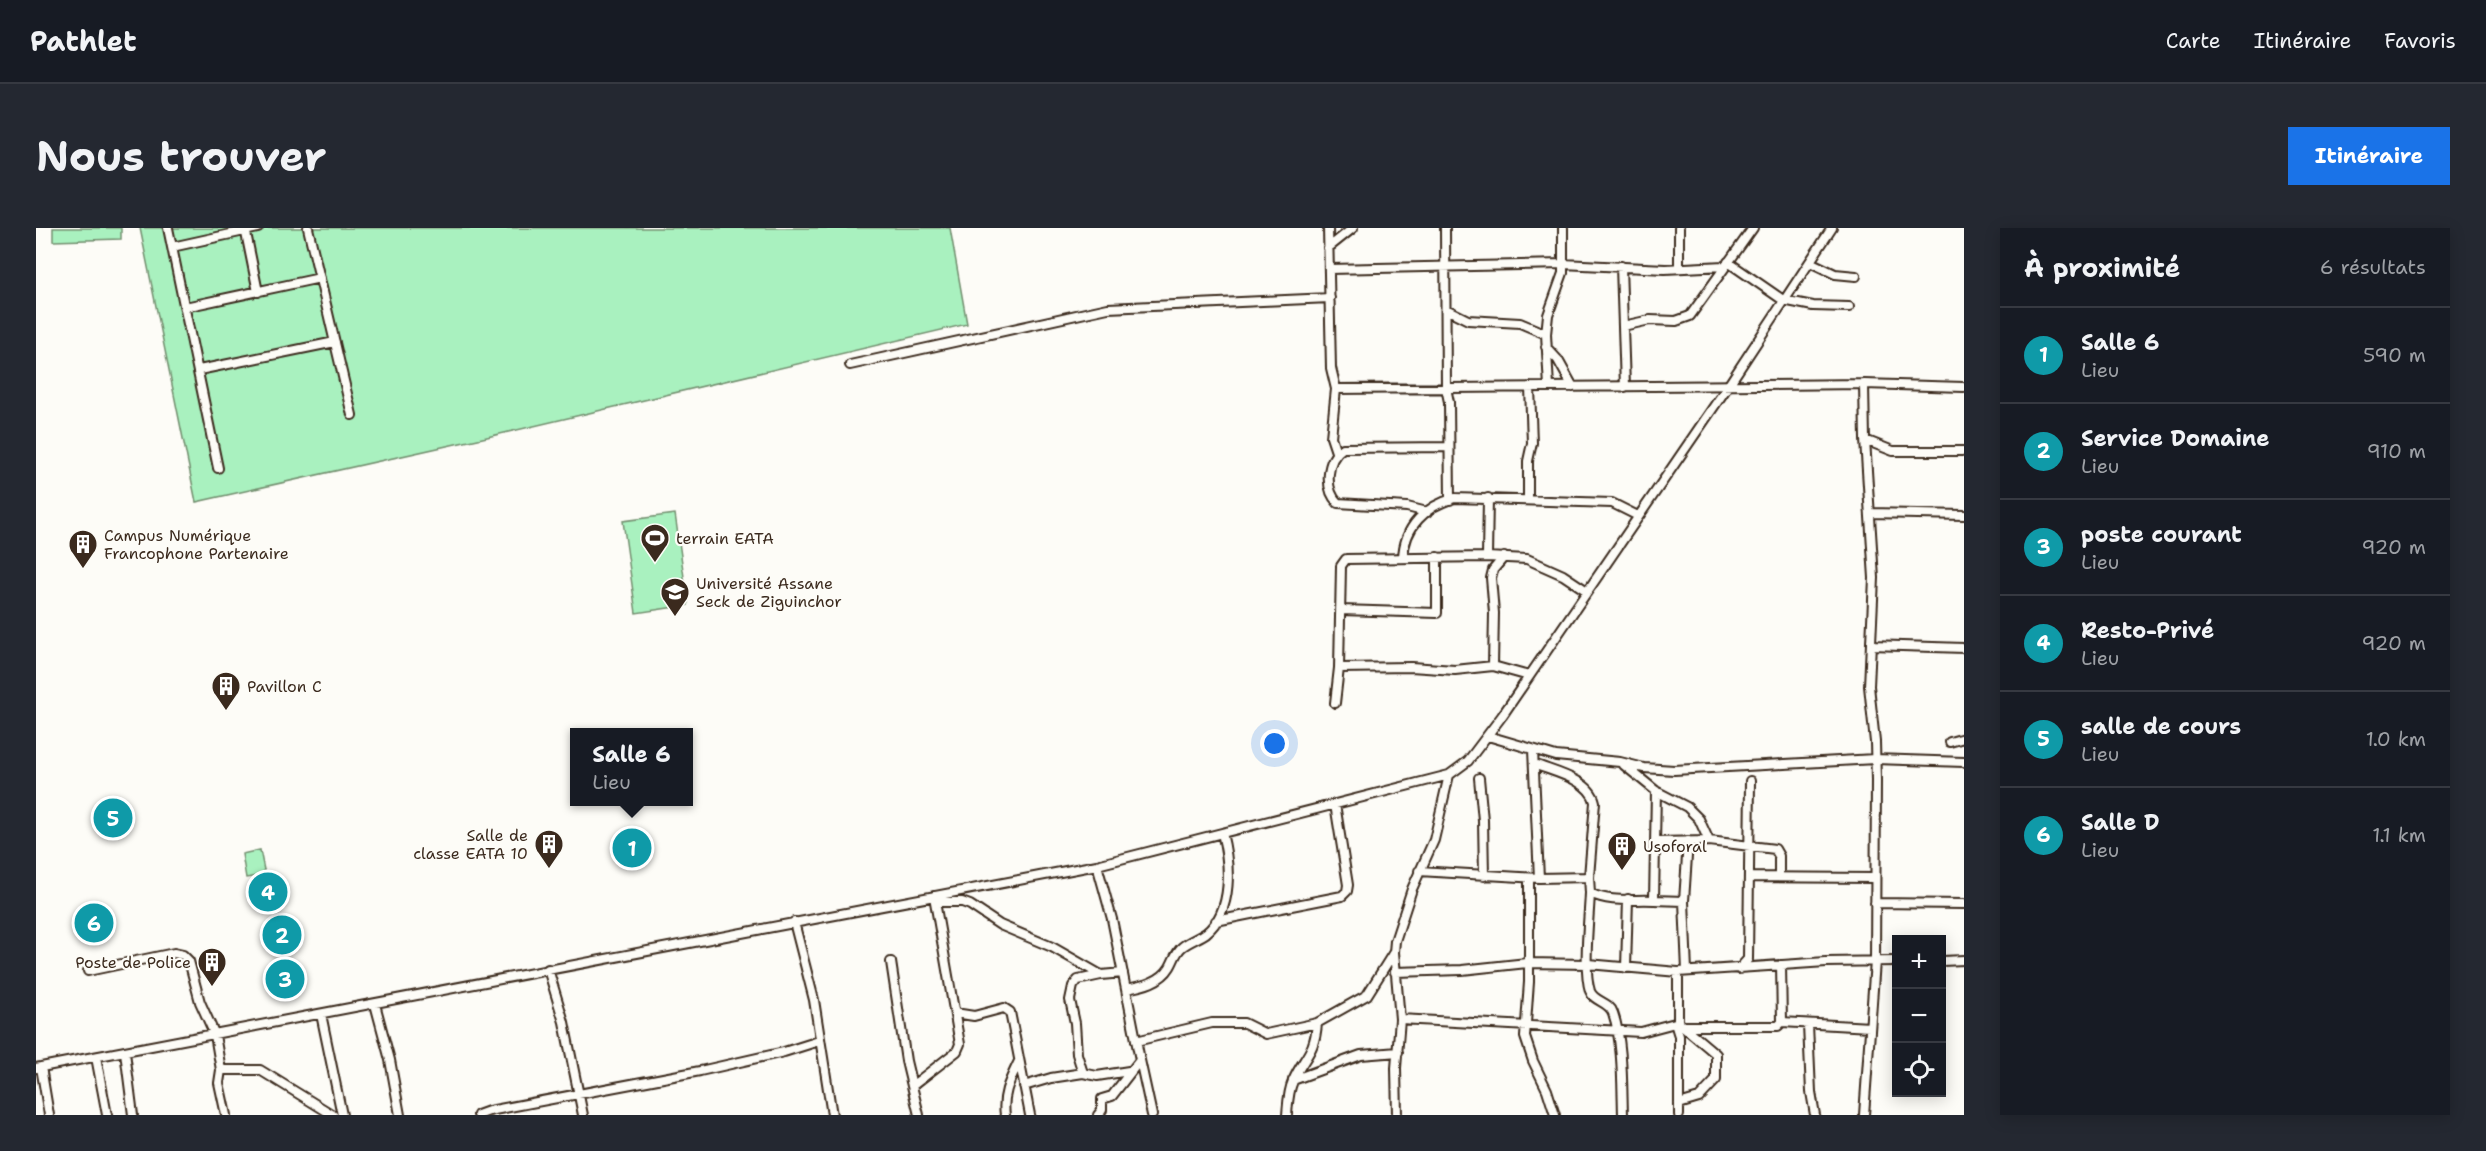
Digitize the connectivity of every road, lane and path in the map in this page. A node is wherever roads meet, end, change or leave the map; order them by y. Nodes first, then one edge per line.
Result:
1 (168, 228) edge
2 (258, 228) edge
3 (308, 228) edge
4 (1328, 228) edge
5 (1353, 228) edge
6 (1445, 228) edge
7 (1563, 228) edge
8 (1679, 228) edge
9 (1753, 228) edge
10 (1832, 228) edge
11 (245, 229) edge
12 (172, 247) junction
13 (1328, 248) junction
14 (1810, 262) junction
15 (1563, 264) junction
16 (1726, 264) junction
17 (1621, 266) junction
18 (1446, 268) junction
19 (1679, 268) junction
20 (1329, 269) junction
21 (1856, 276) dead end
22 (320, 278) junction
23 (258, 292) junction
24 (1330, 298) junction
25 (1783, 300) junction
26 (185, 307) junction
27 (1849, 307) dead end
28 (1446, 309) junction
29 (1623, 326) junction
30 (1546, 334) junction
31 (335, 342) junction
32 (1546, 347) junction
33 (850, 365) dead end
34 (199, 370) junction
35 (1864, 384) junction
36 (1728, 386) junction
37 (1530, 387) junction
38 (1549, 387) junction
39 (1573, 387) junction
40 (1625, 387) junction
41 (1964, 387) edge
42 (1446, 388) junction
43 (1336, 389) junction
44 (352, 415) dead end
45 (1865, 440) junction
46 (1449, 447) junction
47 (1964, 451) edge
48 (1336, 452) junction
49 (218, 468) dead end
50 (1488, 498) junction
51 (1450, 500) junction
52 (1528, 500) junction
53 (1427, 512) junction
54 (1871, 513) junction
55 (1964, 515) edge
56 (1638, 516) junction
57 (1487, 557) junction
58 (1504, 557) junction
59 (1403, 558) junction
60 (1437, 558) junction
61 (1587, 591) junction
62 (1341, 610) junction
63 (1871, 645) junction
64 (1964, 648) edge
65 (1493, 666) junction
66 (1339, 668) junction
67 (1529, 676) junction
68 (1335, 703) dead end
69 (1488, 736) junction
70 (1964, 738) edge
71 (1950, 742) dead end
72 (1533, 750) junction
73 (1875, 759) junction
74 (1620, 762) junction
75 (1964, 762) edge
76 (1534, 764) junction
77 (1449, 775) junction
78 (1479, 778) dead end
79 (1750, 781) dead end
80 (1656, 791) junction
81 (1335, 804) junction
82 (1222, 833) junction
83 (1709, 841) junction
84 (1655, 842) junction
85 (1688, 842) junction
86 (1750, 845) junction
87 (1097, 865) junction
88 (1419, 872) junction
89 (1484, 876) junction
90 (1589, 877) junction
91 (1749, 877) junction
92 (1779, 877) junction
93 (1539, 878) junction
94 (1875, 878) junction
95 (1529, 879) junction
96 (1590, 893) junction
97 (935, 899) junction
98 (1628, 899) junction
99 (1654, 900) junction
100 (1684, 901) junction
101 (1875, 903) junction
102 (1964, 904) edge
103 (1216, 921) junction
104 (794, 922) junction
105 (1394, 952) junction
106 (1964, 960) edge
107 (1875, 961) junction
108 (1892, 961) edge
109 (1946, 961) edge
110 (891, 962) dead end
111 (1527, 963) junction
112 (1588, 964) junction
113 (1781, 965) junction
114 (1626, 968) junction
115 (549, 969) junction
116 (1739, 969) junction
117 (88, 970) dead end
118 (1395, 972) junction
119 (1683, 972) junction
120 (1123, 973) junction
121 (1101, 975) junction
122 (1126, 989) junction
123 (375, 1004) junction
124 (955, 1013) junction
125 (321, 1014) junction
126 (1400, 1019) junction
127 (1782, 1022) junction
128 (1317, 1023) junction
129 (1808, 1025) junction
130 (1524, 1026) junction
131 (1683, 1026) junction
132 (1870, 1027) junction
133 (1617, 1029) junction
134 (215, 1035) junction
135 (819, 1041) junction
136 (1137, 1041) junction
137 (125, 1052) junction
138 (1398, 1052) junction
139 (96, 1057) junction
140 (1019, 1060) junction
141 (1140, 1060) junction
142 (38, 1067) edge
143 (221, 1070) junction
144 (1130, 1071) junction
145 (1083, 1073) junction
146 (1293, 1080) junction
147 (912, 1086) junction
148 (1024, 1086) junction
149 (579, 1093) junction
150 (1679, 1104) junction
151 (49, 1115) edge
152 (107, 1115) edge
153 (133, 1115) edge
154 (226, 1115) edge
155 (333, 1115) edge
156 (342, 1115) edge
157 (400, 1115) edge
158 (478, 1115) edge
159 (583, 1115) edge
160 (832, 1115) edge
161 (918, 1115) edge
162 (1002, 1115) edge
163 (1029, 1115) edge
164 (1098, 1115) edge
165 (1152, 1115) edge
166 (1287, 1115) edge
167 (1397, 1115) edge
168 (1555, 1115) edge
169 (1623, 1115) edge
170 (1679, 1115) edge
171 (1815, 1115) edge
172 (1864, 1115) edge

1 - 12 street
2 - 11 street
3 - 22 street
4 - 13 street
5 - 13 street
6 - 18 street
7 - 15 street
8 - 19 street
9 - 16 street
10 - 14 street
11 - 12 street
11 - 23 street
12 - 26 street
13 - 20 street
14 - 21 street
14 - 25 street
15 - 17 street
15 - 18 street
15 - 30 street
16 - 19 street
16 - 25 street
16 - 29 street
17 - 19 street
17 - 29 street
18 - 20 street
18 - 28 street
20 - 24 street
22 - 23 street
22 - 31 street
23 - 26 street
24 - 33 street
24 - 43 street
25 - 27 street
25 - 36 street
26 - 34 street
28 - 30 street
28 - 42 street
29 - 40 street
30 - 32 street
31 - 34 street
31 - 44 street
32 - 38 street
32 - 39 street
34 - 49 street
35 - 36 street
35 - 41 street
35 - 45 street
36 - 40 street
36 - 56 street
37 - 38 street
37 - 42 street
37 - 52 street
38 - 39 street
39 - 40 street
42 - 43 street
42 - 46 street
43 - 48 street
45 - 47 street
45 - 54 street
46 - 48 street
46 - 51 street
48 - 53 street
50 - 51 street
50 - 52 street
50 - 57 street
51 - 53 street
52 - 56 street
53 - 59 street
54 - 55 street
54 - 63 street
56 - 61 street
57 - 58 street
57 - 60 street
58 - 61 street
58 - 65 street
59 - 60 street
59 - 62 street
60 - 62 street
61 - 67 street
62 - 66 street
63 - 64 street
63 - 73 street
65 - 66 street
65 - 67 street
66 - 68 street
67 - 69 street
69 - 72 street
69 - 77 street
70 - 71 street
72 - 74 street
72 - 76 street
73 - 74 street
73 - 75 street
73 - 94 street
74 - 80 street
76 - 90 street
76 - 93 street
77 - 81 street
77 - 88 street
78 - 89 street
79 - 86 street
80 - 83 street
80 - 84 street
81 - 82 street
81 - 103 street
82 - 87 street
82 - 103 street
83 - 85 street
83 - 86 street
84 - 85 street
84 - 99 street
85 - 100 street
86 - 91 street
86 - 92 street
87 - 97 street
87 - 120 street
88 - 89 street
88 - 105 street
89 - 95 street
90 - 93 street
90 - 96 street
91 - 92 street
91 - 116 street
92 - 94 street
93 - 95 street
94 - 101 street
95 - 111 street
96 - 98 street
96 - 112 street
97 - 104 street
97 - 121 street
97 - 124 street
98 - 99 street
98 - 114 street
99 - 100 street
100 - 119 street
101 - 102 street
101 - 107 street
103 - 122 street
104 - 115 street
104 - 135 street
105 - 118 street
105 - 128 street
106 - 109 street
107 - 108 street
107 - 113 street
107 - 132 street
110 - 147 street
111 - 112 street
111 - 118 street
111 - 130 street
112 - 114 street
112 - 133 street
113 - 116 street
113 - 127 street
114 - 119 street
115 - 123 street
115 - 149 street
116 - 119 street
117 - 134 street
118 - 126 street
119 - 131 street
120 - 121 street
120 - 122 street
121 - 145 street
122 - 136 street
123 - 125 street
123 - 157 street
124 - 140 street
124 - 147 street
125 - 134 street
125 - 156 street
126 - 130 street
126 - 138 street
127 - 129 street
127 - 131 street
128 - 136 street
128 - 146 street
129 - 132 street
129 - 171 street
130 - 133 street
130 - 168 street
131 - 150 street
132 - 172 street
133 - 150 street
133 - 169 street
134 - 137 street
134 - 143 street
135 - 149 street
135 - 160 street
136 - 141 street
137 - 139 street
137 - 153 street
138 - 146 street
138 - 167 street
139 - 142 street
139 - 152 street
140 - 148 street
140 - 162 street
141 - 144 street
141 - 165 street
142 - 151 street
143 - 154 street
143 - 155 street
144 - 145 street
144 - 164 street
145 - 148 street
146 - 166 street
147 - 161 street
148 - 163 street
149 - 158 street
149 - 159 street
150 - 170 street

